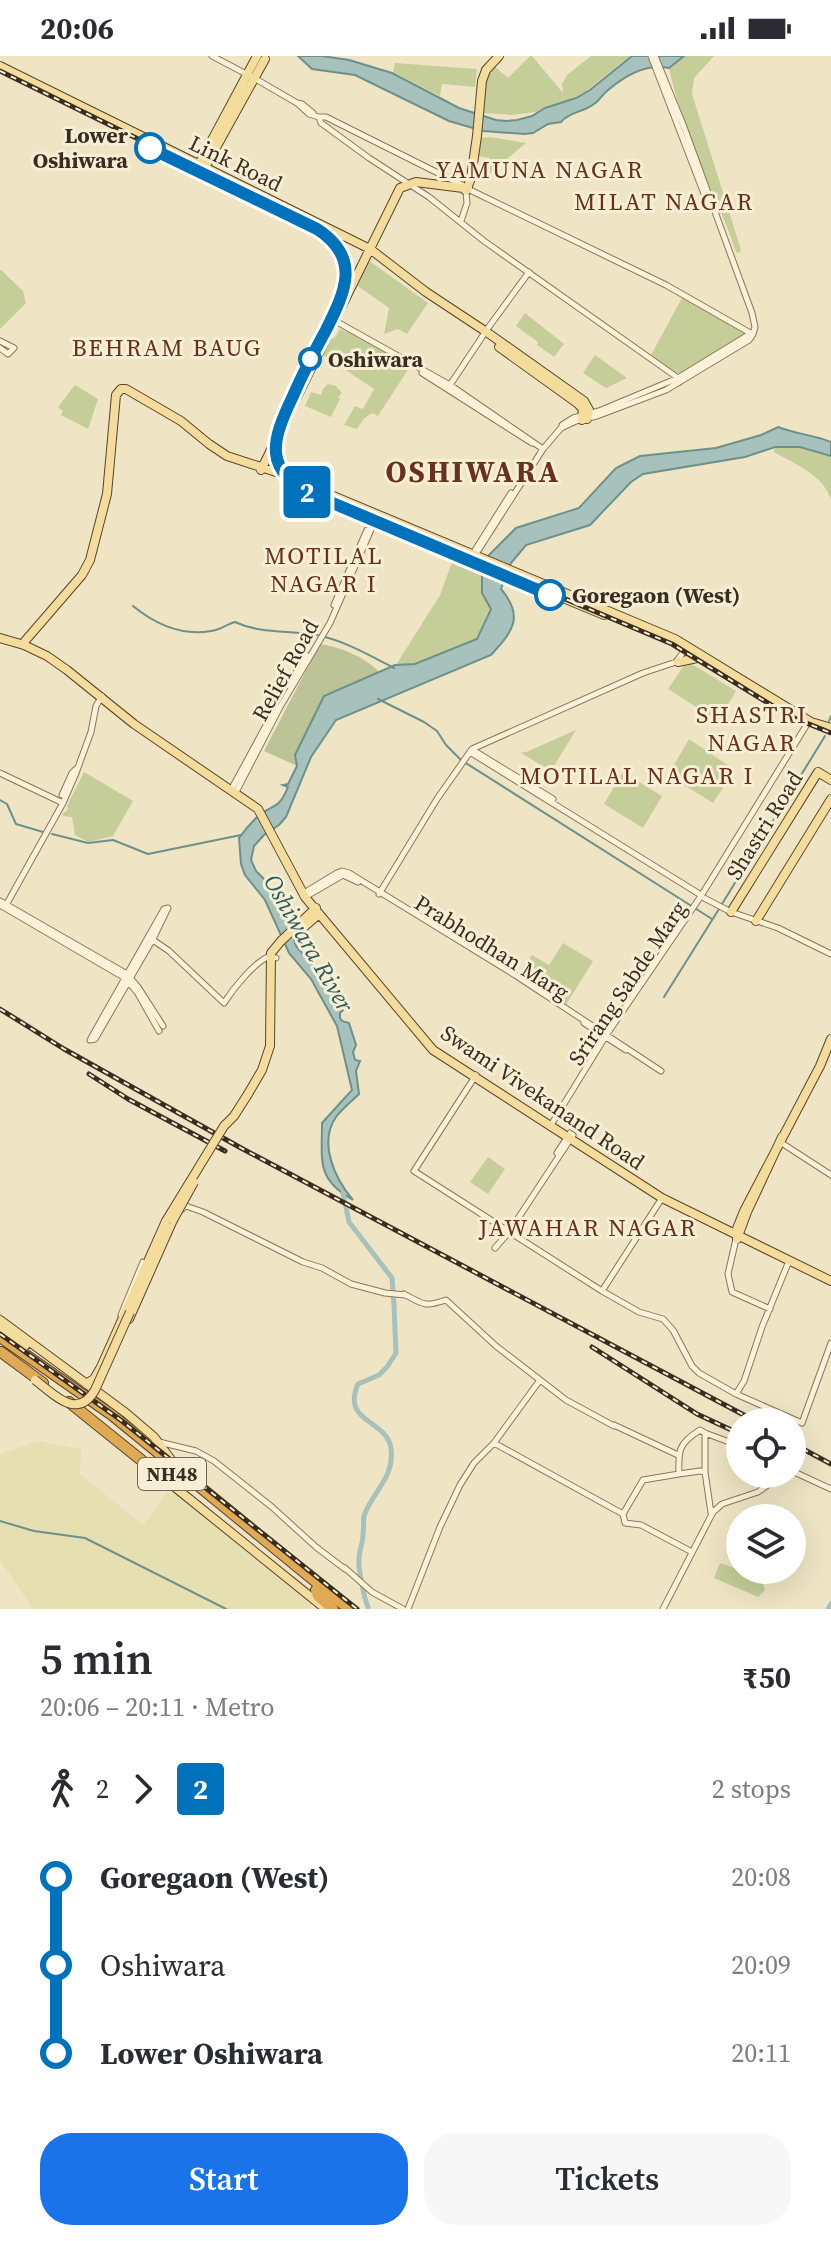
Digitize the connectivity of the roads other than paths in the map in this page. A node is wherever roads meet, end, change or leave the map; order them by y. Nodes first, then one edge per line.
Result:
1 (212, 56) edge
2 (653, 56) edge
3 (261, 57) edge
4 (495, 57) edge
5 (0, 68) edge
6 (254, 74) junction
7 (316, 115) junction
8 (201, 168) junction
9 (405, 182) junction
10 (465, 187) junction
11 (461, 221) junction
12 (367, 250) junction
13 (530, 273) junction
14 (332, 319) junction
15 (752, 334) junction
16 (485, 335) junction
17 (0, 341) edge
18 (0, 348) edge
19 (679, 380) junction
20 (449, 387) junction
21 (585, 403) junction
22 (601, 410) junction
23 (585, 417) junction
24 (541, 448) junction
25 (261, 466) junction
26 (375, 517) junction
27 (477, 559) junction
28 (518, 576) junction
29 (623, 620) junction
30 (0, 636) edge
31 (26, 643) junction
32 (686, 649) junction
33 (697, 658) junction
34 (677, 662) junction
35 (101, 697) junction
36 (809, 723) junction
37 (831, 730) edge
38 (471, 751) junction
39 (0, 773) edge
40 (831, 780) edge
41 (234, 790) junction
42 (831, 799) edge
43 (61, 802) junction
44 (590, 825) junction
45 (380, 894) junction
46 (305, 895) junction
47 (703, 895) junction
48 (3, 904) edge
49 (724, 907) junction
50 (316, 913) junction
51 (756, 920) junction
52 (151, 939) junction
53 (831, 953) edge
54 (275, 954) junction
55 (127, 977) junction
56 (159, 1025) dead end
57 (99, 1028) dead end
58 (607, 1037) junction
59 (425, 1038) junction
60 (831, 1039) edge
61 (831, 1048) edge
62 (820, 1066) junction
63 (661, 1071) dead end
64 (476, 1076) junction
65 (553, 1125) junction
66 (571, 1136) junction
67 (781, 1141) junction
68 (831, 1175) edge
69 (195, 1177) junction
70 (662, 1197) junction
71 (530, 1198) junction
72 (178, 1214) junction
73 (508, 1231) junction
74 (737, 1235) junction
75 (789, 1259) junction
76 (831, 1279) edge
77 (602, 1291) junction
78 (130, 1308) junction
79 (770, 1309) junction
80 (0, 1320) edge
81 (121, 1323) junction
82 (0, 1328) edge
83 (0, 1337) edge
84 (0, 1343) edge
85 (831, 1343) edge
86 (0, 1352) edge
87 (540, 1380) junction
88 (94, 1387) junction
89 (736, 1394) junction
90 (705, 1433) junction
91 (726, 1441) edge
92 (158, 1442) junction
93 (494, 1443) junction
94 (678, 1455) junction
95 (704, 1470) junction
96 (679, 1474) junction
97 (170, 1478) junction
98 (806, 1478) edge
99 (763, 1488) edge
100 (831, 1489) edge
101 (712, 1512) junction
102 (623, 1514) junction
103 (692, 1552) junction
104 (316, 1590) junction
105 (405, 1608) edge
106 (326, 1609) edge
107 (333, 1609) edge
108 (340, 1609) edge
109 (351, 1609) edge
110 (663, 1609) edge

1 - 6 street
2 - 15 street
3 - 6 main road
4 - 10 main road
5 - 8 main road, Link Road
6 - 7 street
6 - 8 main road
7 - 9 street
7 - 10 street
8 - 12 main road, Link Road
9 - 10 main road
9 - 11 street
9 - 12 main road
10 - 11 street
10 - 15 street
11 - 13 street
12 - 14 main road
12 - 16 main road
12 - 16 main road
13 - 16 street
13 - 19 street
14 - 20 street
14 - 25 main road
15 - 19 street
16 - 20 street
16 - 21 main road
16 - 23 main road
17 - 18 street
19 - 22 street
19 - 23 street
20 - 24 street
21 - 22 street
21 - 23 main road
22 - 23 street
23 - 24 street
24 - 27 street
25 - 26 main road
25 - 31 main road
26 - 27 main road
26 - 41 street, Relief Road
27 - 28 main road
28 - 29 main road
28 - 29 main road
29 - 32 main road
30 - 31 main road, Swami Vivekanand Road
31 - 35 main road, Swami Vivekanand Road
32 - 33 main road
32 - 34 main road
32 - 36 main road
33 - 34 main road
33 - 36 main road
34 - 38 street
35 - 41 main road, Swami Vivekanand Road
35 - 43 street
36 - 37 main road
36 - 47 street, Srirang Sabde Marg
38 - 44 street
38 - 44 street
38 - 45 street
39 - 43 street
40 - 49 main road, Shastri Road
41 - 46 main road, Swami Vivekanand Road
42 - 51 main road, Shastri Road
43 - 48 street
44 - 47 street
45 - 46 street, Prabhodhan Marg
45 - 58 street, Prabhodhan Marg
46 - 50 main road, Swami Vivekanand Road
47 - 49 street
47 - 58 street, Srirang Sabde Marg
48 - 55 street
49 - 51 street
50 - 54 main road
50 - 59 main road, Swami Vivekanand Road
50 - 59 main road, Swami Vivekanand Road
51 - 53 street
52 - 52 street
52 - 54 street
52 - 55 street
54 - 69 main road, bridge
55 - 56 street
55 - 57 street
58 - 63 street, Prabhodhan Marg
58 - 65 street, Srirang Sabde Marg
59 - 64 main road, Swami Vivekanand Road
60 - 62 main road
61 - 62 main road
62 - 67 main road
64 - 65 main road, Swami Vivekanand Road
64 - 73 street
65 - 66 main road, Swami Vivekanand Road
66 - 70 main road, Swami Vivekanand Road
66 - 71 street
67 - 68 street
67 - 74 main road
69 - 78 main road, bridge
69 - 78 main road, bridge
69 - 86 main road, bridge
70 - 74 main road, Swami Vivekanand Road
70 - 77 street
71 - 73 street
71 - 73 street
72 - 78 street
72 - 81 street
72 - 87 street
73 - 77 street
74 - 75 main road, Swami Vivekanand Road
74 - 76 main road, Swami Vivekanand Road
74 - 79 street
75 - 76 main road, Swami Vivekanand Road
75 - 79 street
77 - 89 street
78 - 81 main road
78 - 88 main road
79 - 89 street
80 - 88 main road
81 - 88 main road
82 - 88 main road
83 - 109 highway, NH48
84 - 97 highway, NH48
85 - 89 street
86 - 97 highway
87 - 93 street
87 - 94 street
88 - 92 main road
90 - 91 street
90 - 94 street
90 - 95 street
92 - 105 street
92 - 109 main road
93 - 102 street
93 - 105 street
94 - 96 street
95 - 96 street
95 - 101 street
96 - 102 street
97 - 104 highway, NH48
97 - 106 main road
98 - 100 street
99 - 101 street
101 - 103 street
102 - 103 street
103 - 110 street
104 - 107 highway
104 - 108 highway, NH48

